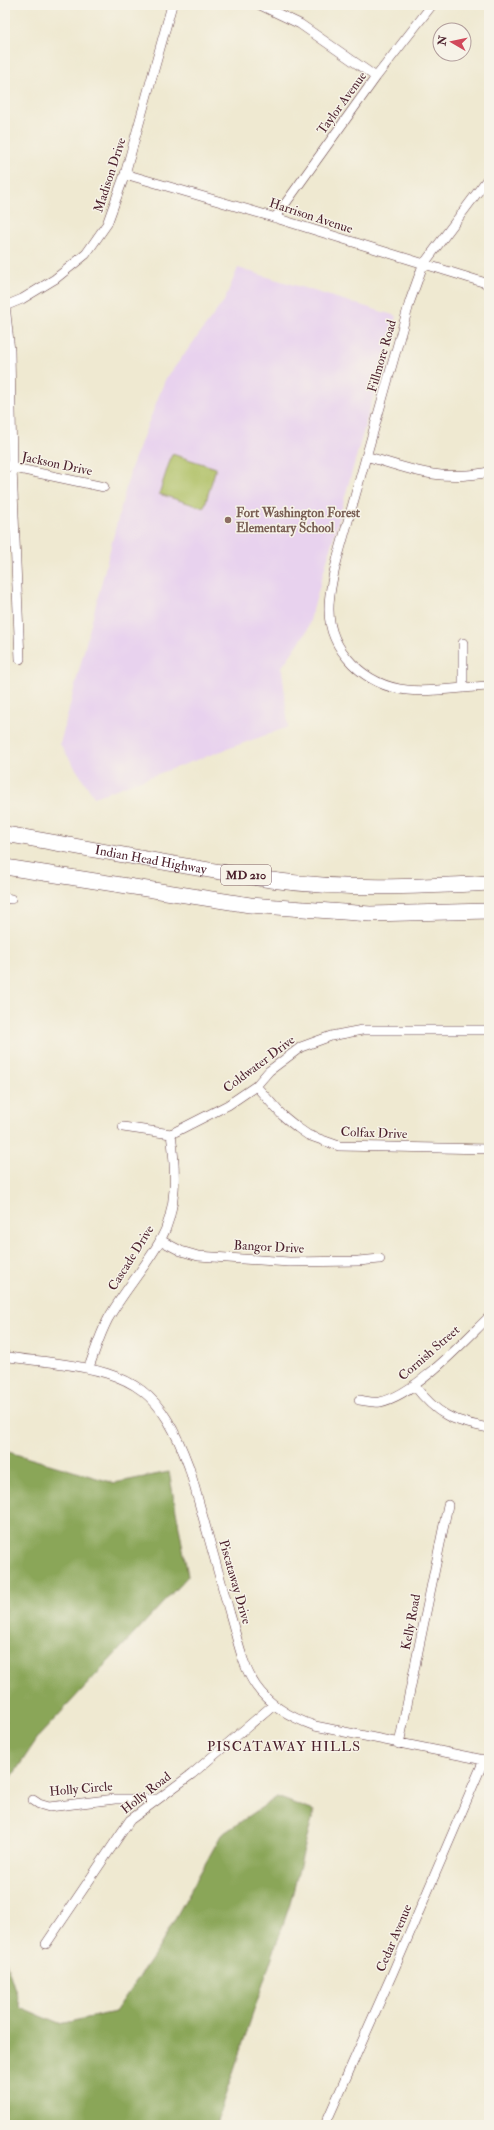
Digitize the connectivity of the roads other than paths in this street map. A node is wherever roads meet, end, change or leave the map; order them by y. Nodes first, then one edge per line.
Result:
1 (172, 5) edge
2 (260, 5) edge
3 (432, 5) edge
4 (376, 77) junction
5 (125, 174) junction
6 (489, 177) edge
7 (275, 218) junction
8 (423, 265) junction
9 (489, 284) edge
10 (5, 305) edge
11 (366, 456) junction
12 (8, 467) edge
13 (489, 472) edge
14 (104, 488) dead end
15 (462, 643) dead end
16 (20, 659) dead end
17 (489, 686) edge
18 (463, 687) junction
19 (5, 834) edge
20 (5, 867) edge
21 (489, 884) edge
22 (489, 911) edge
23 (489, 1030) edge
24 (256, 1086) junction
25 (123, 1126) dead end
26 (172, 1134) junction
27 (489, 1149) edge
28 (160, 1240) junction
29 (380, 1259) dead end
30 (489, 1317) edge
31 (5, 1356) edge
32 (88, 1367) junction
33 (414, 1385) junction
34 (359, 1400) dead end
35 (489, 1428) edge
36 (448, 1505) dead end
37 (273, 1705) junction
38 (399, 1744) junction
39 (486, 1761) edge
40 (156, 1799) junction
41 (33, 1800) dead end
42 (46, 1944) dead end
43 (325, 2125) edge

1 - 5 street, Madison Drive
2 - 4 street
3 - 4 street, Taylor Avenue
4 - 7 street, Taylor Avenue
5 - 7 street, Harrison Avenue
5 - 10 street, Madison Drive
6 - 8 street, Fillmore Road
7 - 8 street, Harrison Avenue
8 - 9 street, Harrison Avenue
8 - 11 street, Fillmore Road
10 - 12 street
11 - 13 street
11 - 18 street, Fillmore Road
12 - 14 street, Jackson Drive
12 - 16 street
15 - 18 street
17 - 18 street, Fillmore Road
19 - 21 highway, Indian Head Highway / MD 210
20 - 22 highway, MD 210
23 - 24 street, Coldwater Drive
24 - 26 street, Coldwater Drive
24 - 27 street, Colfax Drive
25 - 26 street
26 - 28 street, Cascade Drive
28 - 29 street, Bangor Drive
28 - 32 street, Cascade Drive
30 - 33 street, Cornish Street
31 - 32 street, Piscataway Drive
32 - 37 street, Piscataway Drive
33 - 34 street, Cornish Street
33 - 35 street
36 - 38 street, Kelly Road
37 - 38 street, Piscataway Drive
37 - 40 street, Holly Road
38 - 39 street, Piscataway Drive
39 - 43 street, Cedar Avenue
40 - 41 street, Holly Circle
40 - 42 street, Holly Road

